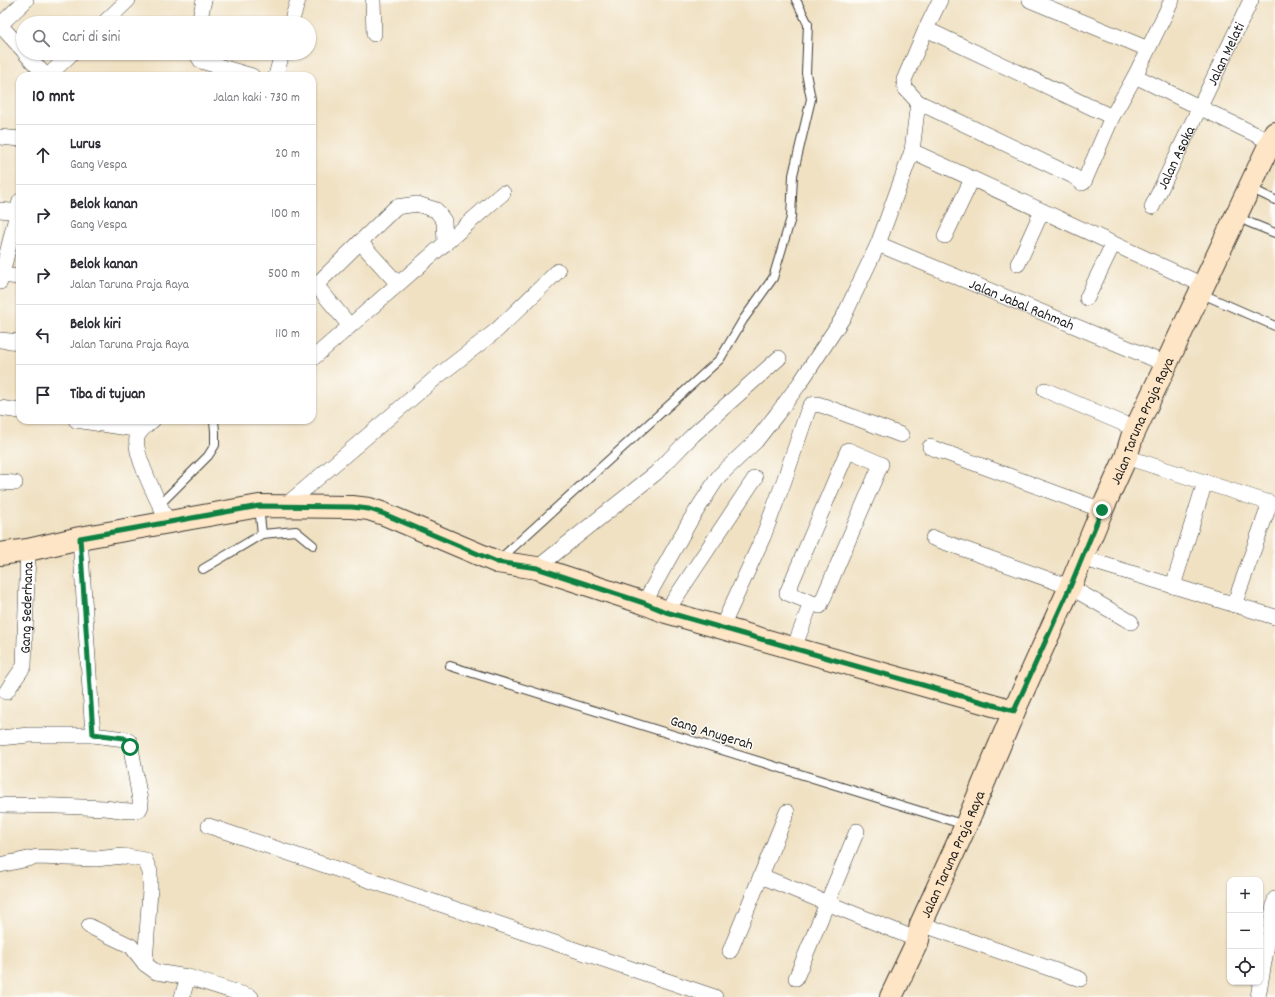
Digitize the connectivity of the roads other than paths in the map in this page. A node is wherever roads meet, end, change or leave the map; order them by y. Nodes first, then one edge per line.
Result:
1 (26, 0) edge
2 (128, 0) edge
3 (204, 0) edge
4 (298, 0) edge
5 (373, 0) edge
6 (796, 0) edge
7 (940, 0) edge
8 (1030, 0) edge
9 (1172, 0) edge
10 (1251, 0) edge
11 (111, 16) edge
12 (201, 16) edge
13 (293, 16) edge
14 (0, 25) edge
15 (926, 29) junction
16 (374, 34) dead end
17 (16, 42) edge
18 (1148, 49) junction
19 (33, 60) edge
20 (65, 60) edge
21 (200, 60) edge
22 (280, 60) edge
23 (47, 72) edge
24 (53, 72) edge
25 (238, 72) edge
26 (277, 72) edge
27 (1135, 76) junction
28 (918, 102) junction
29 (1199, 108) junction
30 (1112, 117) junction
31 (0, 137) edge
32 (1273, 138) edge
33 (16, 139) edge
34 (912, 151) junction
35 (972, 179) junction
36 (1249, 187) junction
37 (503, 193) dead end
38 (1275, 200) edge
39 (1152, 207) dead end
40 (16, 209) edge
41 (0, 210) edge
42 (1042, 211) junction
43 (1236, 215) junction
44 (16, 220) edge
45 (1275, 233) edge
46 (945, 236) dead end
47 (360, 242) junction
48 (445, 244) junction
49 (878, 244) junction
50 (1113, 244) junction
51 (1018, 264) dead end
52 (558, 271) dead end
53 (1, 277) edge
54 (16, 277) edge
55 (398, 284) junction
56 (1201, 289) junction
57 (1087, 298) dead end
58 (350, 326) junction
59 (1275, 326) edge
60 (0, 340) edge
61 (16, 342) edge
62 (316, 354) edge
63 (779, 358) dead end
64 (1166, 364) junction
65 (1045, 390) dead end
66 (0, 408) edge
67 (16, 410) edge
68 (102, 424) edge
69 (148, 424) edge
70 (214, 424) edge
71 (1136, 429) junction
72 (141, 430) junction
73 (901, 435) dead end
74 (930, 447) dead end
75 (1126, 457) junction
76 (755, 478) dead end
77 (1205, 482) junction
78 (286, 505) junction
79 (259, 506) junction
80 (1102, 510) junction
81 (164, 513) junction
82 (262, 534) junction
83 (80, 538) junction
84 (934, 538) dead end
85 (313, 545) dead end
86 (28, 550) junction
87 (0, 554) edge
88 (1082, 558) junction
89 (497, 562) junction
90 (537, 568) junction
91 (203, 569) dead end
92 (1173, 586) junction
93 (1070, 587) junction
94 (644, 603) junction
95 (811, 603) junction
96 (1234, 604) junction
97 (666, 612) junction
98 (1275, 617) edge
99 (1131, 622) dead end
100 (722, 628) junction
101 (794, 648) junction
102 (450, 666) dead end
103 (6, 692) dead end
104 (1014, 711) junction
105 (93, 734) junction
106 (0, 738) edge
107 (0, 805) edge
108 (787, 812) dead end
109 (966, 825) junction
110 (209, 826) dead end
111 (857, 831) dead end
112 (0, 865) edge
113 (761, 876) junction
114 (1275, 899) edge
115 (827, 903) junction
116 (90, 926) dead end
117 (920, 932) junction
118 (730, 951) dead end
119 (145, 964) junction
120 (188, 977) junction
121 (796, 978) dead end
122 (1080, 979) dead end
123 (182, 997) edge
124 (251, 997) edge
125 (714, 997) edge
126 (891, 997) edge
127 (1258, 997) edge

1 - 14 street
2 - 11 street
3 - 12 street
4 - 13 street
5 - 16 street
6 - 89 lane
7 - 15 street
8 - 18 street
9 - 18 street
10 - 29 street, Jalan Melati
14 - 17 street
15 - 28 street
15 - 30 street
18 - 27 street
19 - 23 street
20 - 24 street
21 - 25 street
22 - 26 street
27 - 29 street
27 - 30 street
28 - 30 street
28 - 34 street
29 - 32 street
29 - 39 street, Jalan Asoka
31 - 33 street
32 - 36 street, Jalan Taruna Praja Raya
34 - 35 street
34 - 49 street
35 - 42 street
35 - 46 street
36 - 38 lane
36 - 43 street, Jalan Taruna Praja Raya
37 - 48 street
40 - 41 street
42 - 50 street
42 - 51 street
43 - 45 lane
43 - 56 street, Jalan Taruna Praja Raya
44 - 53 street
47 - 48 street
47 - 55 street
47 - 58 street
48 - 55 street
49 - 64 street, Jalan Jabal Rahmah
49 - 94 street
50 - 56 street
50 - 57 street
52 - 78 street
53 - 54 street
55 - 58 street
56 - 59 lane
56 - 64 street, Jalan Taruna Praja Raya
58 - 62 street
60 - 61 street
63 - 90 street
64 - 71 street, Jalan Taruna Praja Raya
65 - 71 street
66 - 67 street
68 - 72 street
69 - 72 street
70 - 81 lane
71 - 75 street, Jalan Taruna Praja Raya
72 - 81 street
73 - 100 street
74 - 80 street
75 - 77 street
75 - 80 street, Jalan Taruna Praja Raya
76 - 97 street
77 - 92 street
77 - 96 street
78 - 79 street
78 - 89 street
79 - 81 street
79 - 82 lane
80 - 88 street, Jalan Taruna Praja Raya
81 - 83 street
82 - 85 lane
82 - 91 lane
83 - 86 street
83 - 105 street
84 - 93 street
86 - 87 street
86 - 103 street, Gang Sederhana
88 - 92 street
88 - 93 street, Jalan Taruna Praja Raya
89 - 90 street
90 - 94 street
92 - 96 street
93 - 99 street
93 - 104 street, Jalan Taruna Praja Raya
94 - 97 street
95 - 95 street
95 - 101 street
96 - 98 street
97 - 100 street
100 - 101 street
101 - 104 street
102 - 109 lane, Gang Anugerah
104 - 109 street, Jalan Taruna Praja Raya
105 - 106 street
105 - 107 street
108 - 113 street
109 - 117 street, Jalan Taruna Praja Raya
110 - 125 street
111 - 115 street
112 - 119 street
113 - 115 street
113 - 118 street
114 - 127 street
115 - 117 street
115 - 121 street
116 - 119 street
117 - 122 street
117 - 126 street, Jalan Taruna Praja Raya
119 - 120 street
120 - 123 street
120 - 124 street

